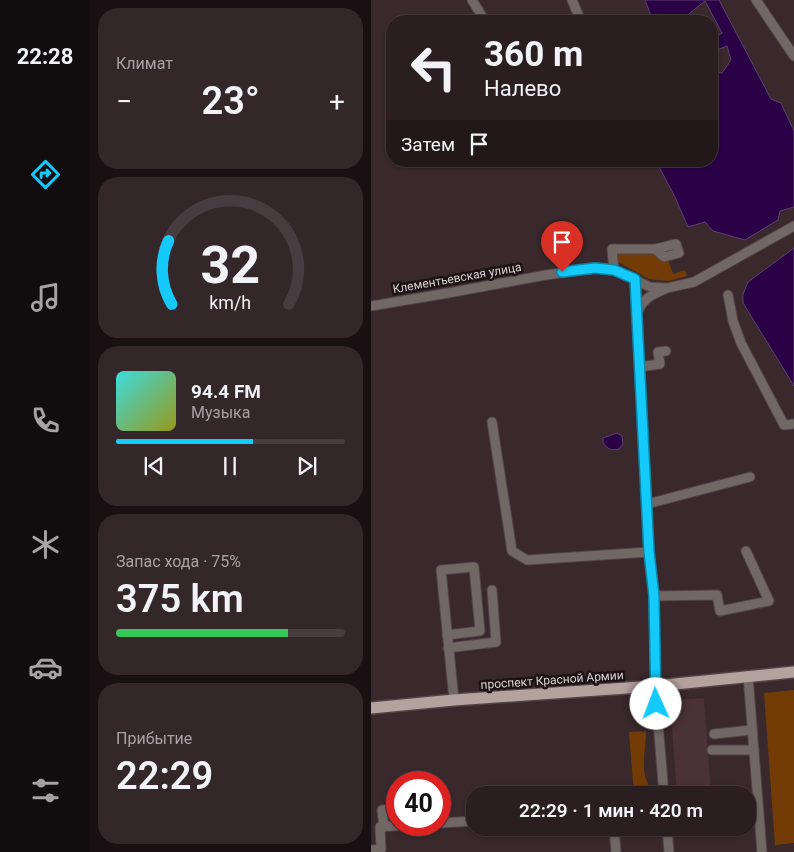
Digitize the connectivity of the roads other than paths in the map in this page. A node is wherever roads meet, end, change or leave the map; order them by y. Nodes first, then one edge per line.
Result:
1 (472, 0) edge
2 (572, 0) edge
3 (756, 0) edge
4 (481, 15) edge
5 (578, 15) edge
6 (794, 56) edge
7 (794, 226) edge
8 (655, 250) dead end
9 (614, 270) junction
10 (635, 279) junction
11 (667, 288) junction
12 (728, 295) dead end
13 (371, 306) edge
14 (636, 318) junction
15 (666, 351) dead end
16 (639, 367) junction
17 (492, 422) dead end
18 (794, 424) edge
19 (750, 477) dead end
20 (647, 504) junction
21 (746, 551) dead end
22 (649, 552) junction
23 (492, 590) dead end
24 (654, 596) junction
25 (447, 635) junction
26 (448, 648) junction
27 (794, 672) edge
28 (748, 676) junction
29 (655, 686) junction
30 (454, 700) junction
31 (371, 708) edge
32 (753, 730) junction
33 (714, 734) dead end
34 (754, 745) junction
35 (712, 750) dead end
36 (663, 786) edge
37 (386, 809) edge
38 (451, 822) edge
39 (466, 822) edge
40 (384, 827) joint
41 (615, 836) edge
42 (668, 836) edge
43 (371, 850) edge
44 (616, 852) edge
45 (669, 852) edge
46 (762, 852) edge

1 - 4 street
2 - 5 street
3 - 6 street
7 - 11 street
8 - 9 street
9 - 10 street, Клементьевская улица
9 - 13 street, Клементьевская улица
10 - 11 street, Клементьевская улица
10 - 14 street
11 - 14 street
12 - 18 street
14 - 16 street
15 - 16 street
16 - 20 street
17 - 22 street
19 - 20 street
20 - 22 street
21 - 24 street
22 - 24 street
23 - 26 street
24 - 29 street
25 - 25 street
25 - 26 street
26 - 30 street
27 - 28 main road, проспект Красной Армии
28 - 29 main road, проспект Красной Армии
28 - 32 street
29 - 30 main road, проспект Красной Армии
29 - 36 street
30 - 31 main road, проспект Красной Армии
32 - 33 street
32 - 34 street
34 - 35 street
34 - 46 street
37 - 40 street
38 - 39 street
40 - 43 street
41 - 44 street
42 - 45 street

